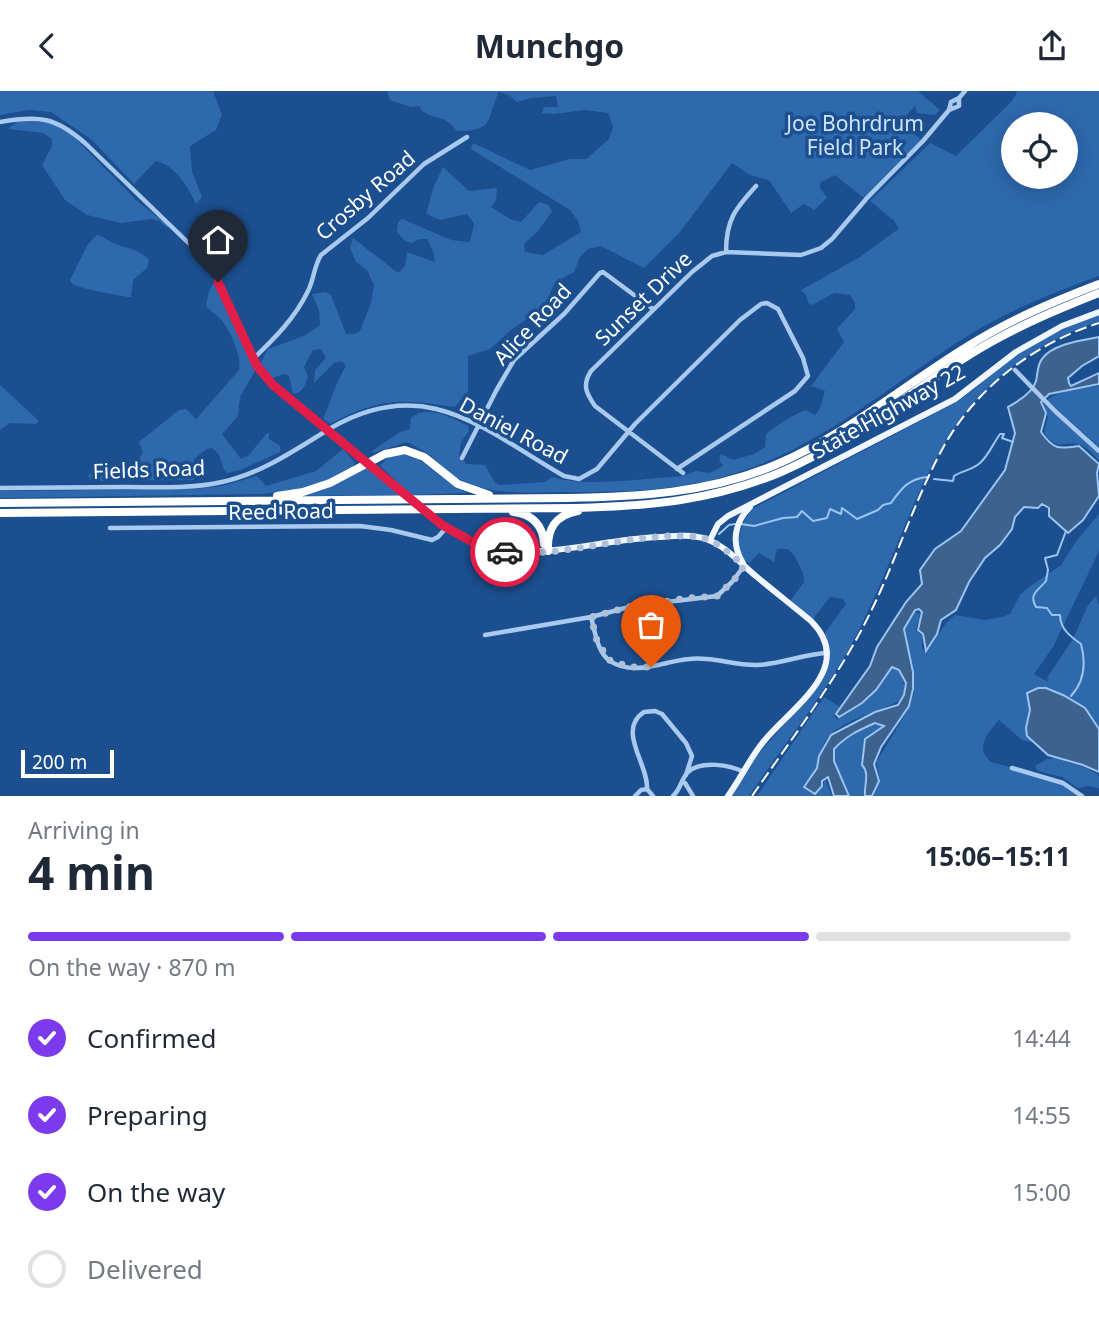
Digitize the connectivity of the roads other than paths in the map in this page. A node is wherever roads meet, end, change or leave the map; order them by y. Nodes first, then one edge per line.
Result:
1 (965, 91) edge
2 (0, 122) edge
3 (467, 137) dead end
4 (756, 186) dead end
5 (726, 252) junction
6 (1099, 284) edge
7 (1099, 293) edge
8 (653, 309) junction
9 (1099, 312) edge
10 (253, 359) junction
11 (1015, 370) dead end
12 (480, 424) junction
13 (328, 430) junction
14 (629, 432) junction
15 (1099, 451) edge
16 (463, 458) dead end
17 (368, 464) junction
18 (677, 469) junction
19 (683, 473) dead end
20 (0, 488) edge
21 (765, 497) junction
22 (502, 499) junction
23 (254, 501) junction
24 (0, 503) edge
25 (603, 507) junction
26 (500, 508) junction
27 (0, 513) edge
28 (446, 528) junction
29 (110, 529) dead end
30 (710, 540) junction
31 (546, 551) junction
32 (746, 568) junction
33 (591, 617) junction
34 (485, 635) dead end
35 (827, 653) junction
36 (1012, 768) dead end
37 (744, 772) junction
38 (685, 777) junction
39 (647, 789) junction
40 (674, 795) edge
41 (692, 795) edge
42 (635, 796) edge
43 (653, 796) edge
44 (728, 796) edge
45 (1082, 796) edge

1 - 5 street, Sunset Drive
2 - 10 street
3 - 10 street, Crosby Road
4 - 5 street
5 - 8 street, Sunset Drive
6 - 22 highway
7 - 25 highway
8 - 12 street, Alice Road
8 - 14 street, Sunset Drive
9 - 21 main road, State Highway 22
10 - 13 street
11 - 15 street
12 - 13 street, Daniel Road
12 - 14 street, Daniel Road
12 - 16 street, Alice Road
13 - 17 street
13 - 20 street, Fields Road
14 - 18 street, Sunset Drive
14 - 18 street, Daniel Road
17 - 22 highway
17 - 23 highway
17 - 28 main road, bridge
18 - 19 street, Sunset Drive
21 - 30 main road, State Highway 22
21 - 32 main road
22 - 23 highway
23 - 24 highway
25 - 26 highway
25 - 31 highway
26 - 27 highway
26 - 31 highway
28 - 29 street, Reed Road
28 - 31 main road
30 - 31 main road
30 - 32 main road
32 - 33 street
32 - 35 main road
33 - 34 street
33 - 35 street
35 - 37 main road
36 - 45 street
37 - 38 street
37 - 44 main road
38 - 39 street
38 - 40 street
38 - 41 street
39 - 42 street
39 - 43 street
40 - 41 street

